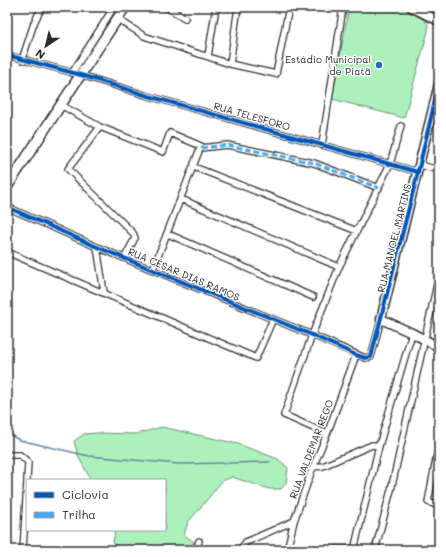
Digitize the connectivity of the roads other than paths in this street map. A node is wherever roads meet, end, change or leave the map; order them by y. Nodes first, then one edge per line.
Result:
1 (42, 7) edge
2 (166, 7) edge
3 (216, 7) edge
4 (238, 7) edge
5 (289, 7) edge
6 (343, 7) edge
7 (411, 7) edge
8 (119, 10) edge
9 (185, 18) dead end
10 (439, 21) edge
11 (7, 55) edge
12 (208, 56) junction
13 (22, 60) junction
14 (230, 64) junction
15 (76, 74) junction
16 (439, 84) edge
17 (61, 106) junction
18 (401, 126) dead end
19 (100, 127) junction
20 (322, 145) junction
21 (201, 148) junction
22 (390, 164) junction
23 (194, 167) dead end
24 (419, 168) junction
25 (439, 170) edge
26 (7, 187) edge
27 (379, 188) junction
28 (181, 199) junction
29 (7, 207) edge
30 (357, 231) junction
31 (168, 234) junction
32 (97, 247) junction
33 (7, 252) edge
34 (125, 257) junction
35 (339, 267) junction
36 (153, 269) junction
37 (439, 275) edge
38 (104, 292) junction
39 (313, 297) dead end
40 (273, 319) junction
41 (381, 319) junction
42 (412, 333) junction
43 (312, 335) junction
44 (424, 340) junction
45 (439, 347) edge
46 (356, 355) junction
47 (327, 434) junction
48 (439, 444) edge
49 (379, 446) junction
50 (7, 455) edge
51 (313, 467) junction
52 (27, 479) edge
53 (26, 498) edge
54 (439, 506) edge
55 (294, 521) junction
56 (199, 541) dead end
57 (354, 549) edge
58 (23, 550) edge
59 (196, 550) edge
60 (240, 550) edge
61 (288, 550) edge
62 (329, 550) edge
63 (375, 550) edge

1 - 13 street
2 - 9 street
3 - 12 street
4 - 14 street
5 - 14 street
6 - 20 street
7 - 10 street
8 - 12 street
8 - 15 main road
11 - 13 street, RUA TELESFORO
12 - 14 street
13 - 15 street, RUA TELESFORO
15 - 17 main road
15 - 20 street, RUA TELESFORO
16 - 24 street, RUA MANOEL MARTINS
17 - 19 street
17 - 26 main road
18 - 22 street
19 - 21 street
19 - 34 street
20 - 22 street, RUA TELESFORO
21 - 27 street
21 - 28 street
22 - 24 street, RUA TELESFORO
22 - 27 street
23 - 30 street
24 - 25 street, RUA TELESFORO
24 - 41 street, RUA MANOEL MARTINS
27 - 30 street
28 - 31 street
28 - 35 street
29 - 32 street, RUA CÉSAR DIAS RAMOS
30 - 35 street
31 - 36 street
31 - 39 street
32 - 34 street, RUA CÉSAR DIAS RAMOS
32 - 38 street
33 - 38 street
34 - 36 street, RUA CÉSAR DIAS RAMOS
35 - 43 street
36 - 40 street, RUA CÉSAR DIAS RAMOS
37 - 44 street
38 - 40 street
40 - 43 street, RUA CÉSAR DIAS RAMOS
41 - 42 street
41 - 46 street, RUA MANOEL MARTINS
42 - 44 street
42 - 49 street
43 - 46 street, RUA CÉSAR DIAS RAMOS
43 - 47 street
44 - 45 street
44 - 63 street
46 - 47 street, RUA VALDEMAR REGO
47 - 51 street, RUA VALDEMAR REGO
48 - 54 street
49 - 51 street
49 - 57 street
50 - 52 street
51 - 55 street, RUA VALDEMAR REGO
53 - 58 street
55 - 60 street
55 - 61 street, RUA VALDEMAR REGO
56 - 59 street
57 - 62 street

